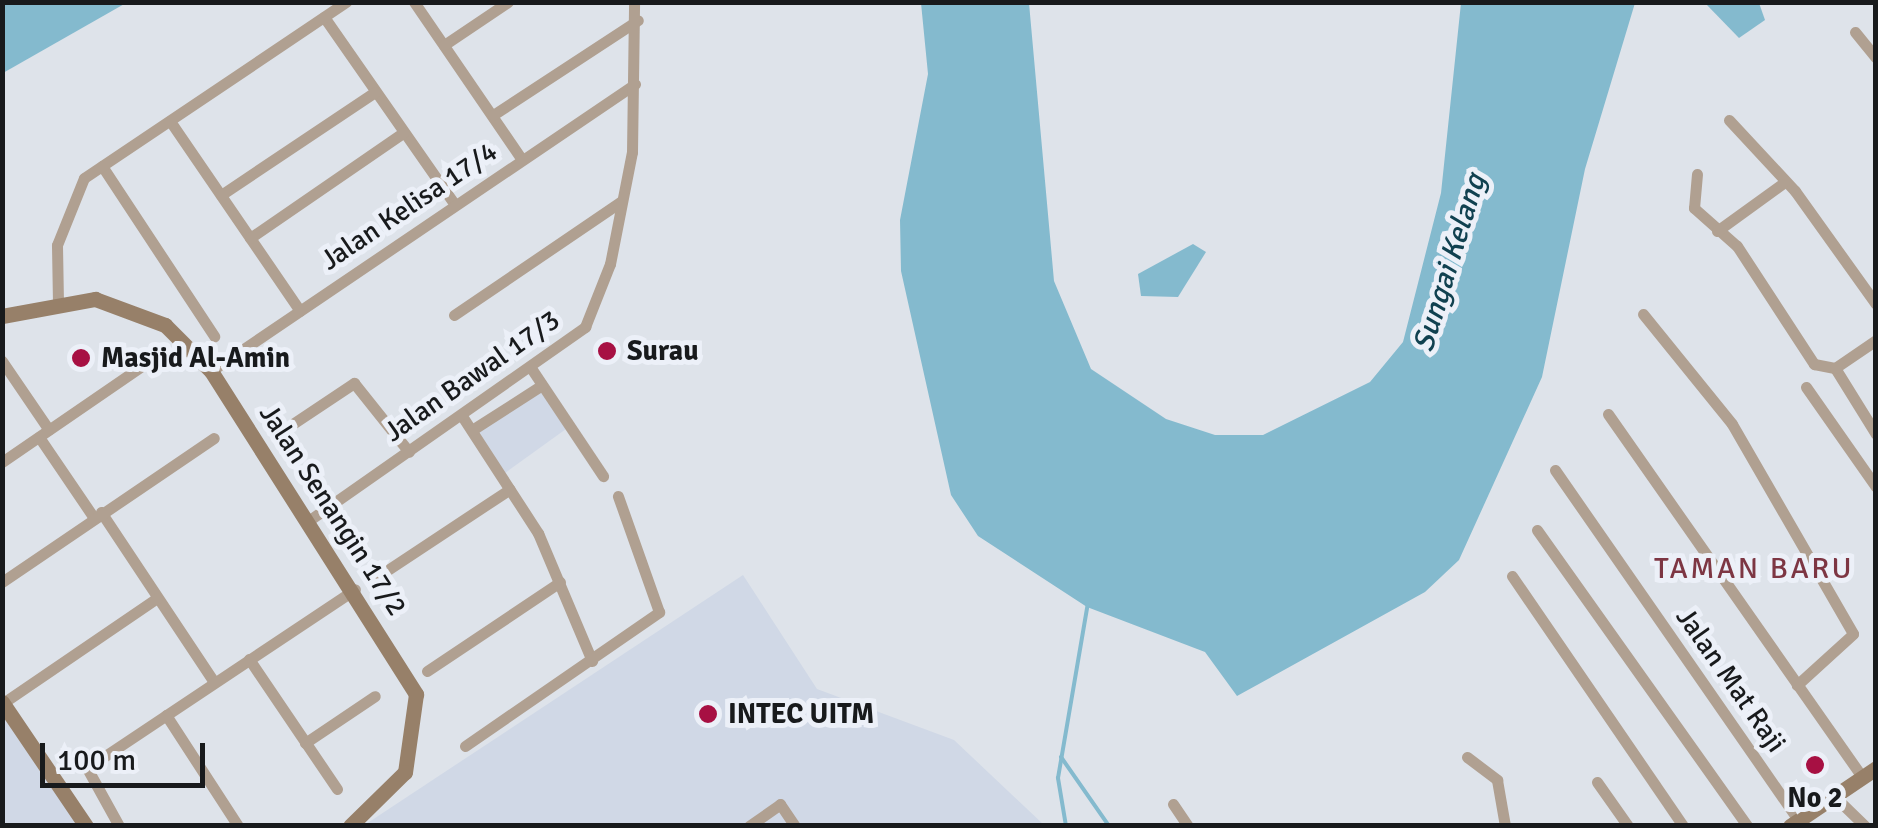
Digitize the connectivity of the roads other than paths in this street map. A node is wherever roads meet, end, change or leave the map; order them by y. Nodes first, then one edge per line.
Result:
1 (346, 2) edge
2 (414, 2) edge
3 (508, 2) edge
4 (634, 2) edge
5 (324, 17) junction
6 (638, 20) junction
7 (1854, 32) dead end
8 (444, 45) junction
9 (1876, 58) edge
10 (635, 84) junction
11 (375, 92) junction
12 (493, 115) junction
13 (170, 120) junction
14 (1729, 120) dead end
15 (403, 133) junction
16 (522, 160) junction
17 (102, 166) junction
18 (1697, 174) dead end
19 (1782, 184) junction
20 (221, 195) junction
21 (622, 201) junction
22 (455, 206) junction
23 (1716, 231) junction
24 (250, 238) junction
25 (58, 303) junction
26 (1876, 304) edge
27 (300, 311) junction
28 (1643, 314) dead end
29 (454, 315) dead end
30 (2, 316) edge
31 (214, 336) dead end
32 (1876, 340) edge
33 (2, 361) edge
34 (149, 361) dead end
35 (531, 368) junction
36 (1835, 368) junction
37 (211, 371) junction
38 (542, 385) junction
39 (1806, 388) dead end
40 (1608, 414) dead end
41 (462, 416) junction
42 (472, 430) junction
43 (44, 434) junction
44 (1876, 434) edge
45 (276, 435) dead end
46 (214, 438) dead end
47 (409, 452) junction
48 (2, 462) edge
49 (1555, 470) dead end
50 (603, 476) dead end
51 (1876, 486) edge
52 (510, 490) junction
53 (618, 496) dead end
54 (98, 515) junction
55 (311, 519) junction
56 (1537, 530) dead end
57 (1512, 576) dead end
58 (377, 577) dead end
59 (2, 582) edge
60 (560, 582) junction
61 (355, 589) junction
62 (157, 598) junction
63 (248, 659) junction
64 (592, 661) junction
65 (427, 671) dead end
66 (214, 682) junction
67 (1797, 685) junction
68 (375, 696) dead end
69 (3, 702) edge
70 (166, 715) junction
71 (306, 743) junction
72 (464, 746) dead end
73 (1467, 757) dead end
74 (1869, 772) edge
75 (1597, 782) dead end
76 (336, 789) dead end
77 (1834, 796) junction
78 (1173, 804) dead end
79 (1794, 823) edge
80 (86, 826) edge
81 (120, 826) edge
82 (238, 826) edge
83 (350, 826) edge
84 (749, 826) edge
85 (795, 826) edge
86 (1188, 826) edge
87 (1505, 826) edge
88 (1628, 826) edge
89 (1684, 826) edge
90 (1747, 826) edge
91 (1865, 826) edge

1 - 5 street
2 - 8 street
3 - 8 street
4 - 6 street, Jalan Bawal 17/3
5 - 11 street
5 - 13 street
6 - 10 street, Jalan Bawal 17/3
6 - 12 street
7 - 9 street
8 - 12 street
10 - 16 street, Jalan Kelisa 17/4
10 - 21 street, Jalan Bawal 17/3
11 - 15 street
11 - 20 street
12 - 16 street
13 - 17 street
13 - 20 street
14 - 19 street
15 - 22 street
15 - 24 street
16 - 22 street, Jalan Kelisa 17/4
17 - 25 street
17 - 31 street
18 - 23 street
19 - 23 street
19 - 26 street
20 - 24 street
21 - 29 street
21 - 35 street, Jalan Bawal 17/3
22 - 27 street, Jalan Kelisa 17/4
23 - 36 street
24 - 27 street
25 - 30 street, Jalan Senangin 17/2
25 - 37 street, Jalan Senangin 17/2
27 - 37 street, Jalan Kelisa 17/4
28 - 67 street
32 - 36 street
33 - 43 street
34 - 43 street
35 - 38 street
35 - 41 street, Jalan Bawal 17/3
36 - 44 street
37 - 55 street, Jalan Senangin 17/2
38 - 42 street
38 - 50 street
39 - 51 street
40 - 67 street
41 - 42 street
41 - 47 street, Jalan Bawal 17/3
42 - 52 street
43 - 48 street
43 - 54 street
45 - 47 street
46 - 54 street
47 - 55 street, Jalan Bawal 17/3
49 - 79 street, Jalan Mat Raji
52 - 58 street
52 - 60 street
53 - 64 street
54 - 59 street
54 - 62 street
55 - 61 street, Jalan Senangin 17/2
56 - 90 street
57 - 89 street
60 - 64 street
60 - 65 street
61 - 63 street
61 - 83 street, Jalan Senangin 17/2
62 - 66 street
62 - 69 street
63 - 66 street
63 - 71 street
64 - 72 street
66 - 70 street
67 - 74 street
68 - 71 street
69 - 80 street
70 - 81 street
70 - 82 street
71 - 76 street
73 - 87 street
74 - 77 street, Jalan Mat Raji
75 - 88 street
77 - 79 street, Jalan Mat Raji
77 - 91 street
78 - 86 street
84 - 85 street

